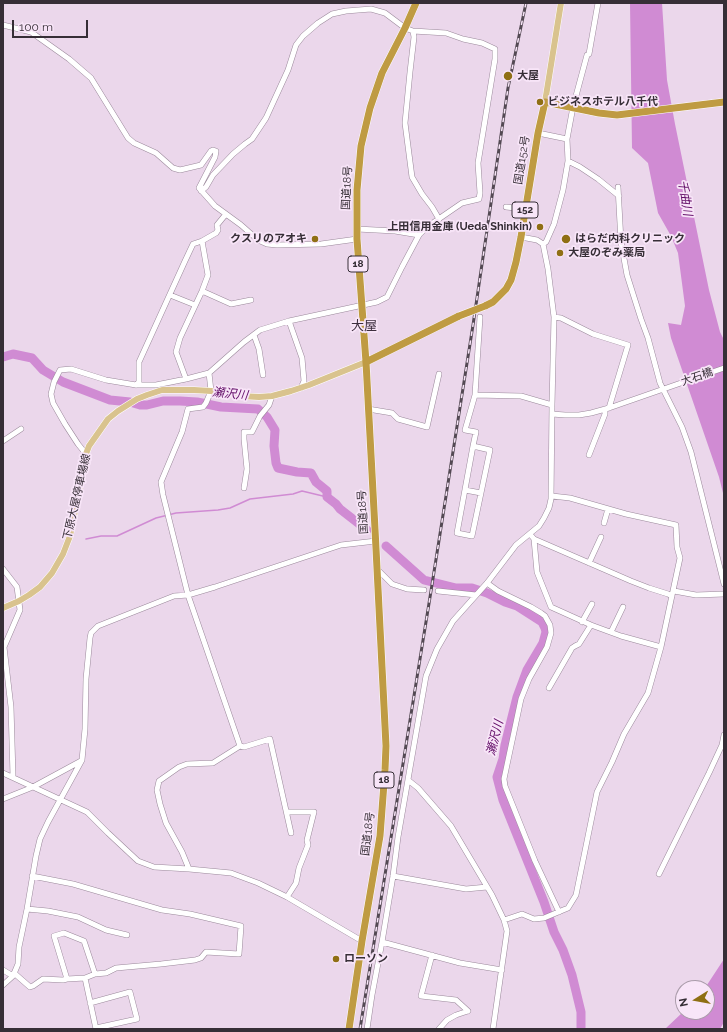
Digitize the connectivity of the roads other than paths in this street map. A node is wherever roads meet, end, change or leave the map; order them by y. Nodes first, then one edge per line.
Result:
1 (416, 3) edge
2 (561, 3) edge
3 (598, 3) edge
4 (3, 25) edge
5 (405, 28) junction
6 (413, 31) junction
7 (546, 102) junction
8 (724, 102) edge
9 (573, 107) junction
10 (538, 133) junction
11 (566, 139) junction
12 (568, 161) junction
13 (618, 187) dead end
14 (201, 191) junction
15 (619, 196) junction
16 (506, 207) dead end
17 (525, 209) junction
18 (226, 214) junction
19 (439, 219) junction
20 (356, 229) junction
21 (419, 235) junction
22 (522, 237) junction
23 (357, 239) junction
24 (202, 241) junction
25 (543, 244) junction
26 (202, 291) junction
27 (170, 295) junction
28 (251, 300) dead end
29 (195, 305) junction
30 (361, 306) junction
31 (480, 317) dead end
32 (554, 317) junction
33 (289, 321) junction
34 (254, 335) junction
35 (366, 362) junction
36 (724, 368) edge
37 (209, 372) junction
38 (439, 374) dead end
39 (264, 375) dead end
40 (186, 379) junction
41 (136, 385) junction
42 (301, 388) junction
43 (663, 390) junction
44 (210, 391) junction
45 (475, 395) junction
46 (272, 396) junction
47 (552, 405) junction
48 (368, 409) junction
49 (607, 409) junction
50 (552, 414) junction
51 (21, 428) dead end
52 (3, 441) edge
53 (473, 446) junction
54 (86, 454) junction
55 (589, 455) dead end
56 (244, 488) dead end
57 (465, 490) junction
58 (481, 493) junction
59 (552, 496) junction
60 (608, 509) junction
61 (604, 523) dead end
62 (530, 534) junction
63 (601, 537) dead end
64 (534, 539) junction
65 (376, 541) junction
66 (589, 563) junction
67 (3, 569) edge
68 (377, 570) junction
69 (486, 584) junction
70 (724, 584) edge
71 (424, 590) dead end
72 (438, 591) dead end
73 (673, 593) junction
74 (477, 594) junction
75 (724, 594) edge
76 (188, 595) junction
77 (19, 601) junction
78 (592, 604) dead end
79 (623, 607) dead end
80 (3, 608) edge
81 (582, 622) junction
82 (591, 625) junction
83 (612, 632) junction
84 (661, 647) junction
85 (549, 688) dead end
86 (724, 735) edge
87 (240, 746) junction
88 (82, 760) junction
89 (3, 773) edge
90 (12, 776) junction
91 (408, 780) junction
92 (33, 787) junction
93 (3, 799) edge
94 (60, 800) junction
95 (286, 812) junction
96 (291, 833) dead end
97 (189, 869) junction
98 (659, 874) dead end
99 (32, 876) junction
100 (393, 876) junction
101 (487, 887) junction
102 (287, 897) junction
103 (27, 909) junction
104 (557, 913) junction
105 (504, 920) junction
106 (127, 935) dead end
107 (362, 941) junction
108 (382, 942) junction
109 (432, 955) junction
110 (3, 970) edge
111 (502, 970) junction
112 (14, 974) junction
113 (95, 974) junction
114 (85, 978) junction
115 (67, 979) junction
116 (3, 984) edge
117 (90, 1003) junction
118 (96, 1029) edge
119 (349, 1029) edge
120 (367, 1029) edge
121 (439, 1029) edge
122 (493, 1029) edge

1 - 5 highway, 国道18号 / 18
2 - 7 main road
3 - 9 street
4 - 14 street
5 - 6 street
5 - 14 street
5 - 20 highway, 国道18号 / 18
6 - 19 street
6 - 19 street
7 - 9 highway
7 - 10 highway, 国道152号 / 152
8 - 9 highway
9 - 11 street
10 - 11 street
10 - 17 highway, 国道152号 / 152
11 - 12 street
12 - 15 street
12 - 25 street
13 - 15 street
14 - 18 street
15 - 43 street
16 - 17 street
17 - 22 highway, 国道152号 / 152
18 - 23 street
18 - 24 street
19 - 21 street
20 - 21 street
20 - 23 highway, 国道18号 / 18
21 - 30 street
22 - 25 street
22 - 35 highway, 国道152号 / 152, bridge
23 - 30 highway, 国道18号 / 18
24 - 26 street
24 - 27 street
25 - 32 street
26 - 28 street
26 - 29 street
27 - 29 street
27 - 41 street
29 - 40 street
30 - 33 street
30 - 35 highway, 国道18号 / 18
31 - 45 street
32 - 47 street
32 - 49 street
33 - 34 street
33 - 42 street
34 - 37 street
34 - 39 street
35 - 42 main road, 下原大屋停車場線
35 - 48 highway, 国道18号 / 18
36 - 43 street, 大石橋
37 - 40 street
37 - 44 street
38 - 48 street
40 - 41 street
41 - 54 street
42 - 46 main road, 下原大屋停車場線
43 - 49 street, 大石橋
43 - 70 street
44 - 46 main road, 下原大屋停車場線
44 - 54 main road, 下原大屋停車場線
44 - 76 street
45 - 47 street
45 - 53 street
46 - 56 street
47 - 50 street
48 - 65 highway, 国道18号 / 18
49 - 50 street, 大石橋
49 - 55 street
50 - 59 street
51 - 52 street
53 - 57 street
53 - 58 street
54 - 77 main road, 下原大屋停車場線
57 - 58 street
57 - 58 street
59 - 60 street
59 - 62 street
60 - 61 street
60 - 73 street
62 - 64 street
62 - 69 street
63 - 66 street
64 - 66 street
64 - 81 street
65 - 68 highway, 国道18号 / 18
65 - 76 street
66 - 73 street
67 - 77 street
68 - 71 street
68 - 107 highway, 国道18号 / 18
69 - 74 street
69 - 104 street
72 - 74 street
73 - 75 street
73 - 84 street
74 - 91 street
76 - 87 street
76 - 88 street
77 - 80 main road, 下原大屋停車場線
77 - 90 street
78 - 81 street
79 - 83 street
81 - 82 street
82 - 83 street
82 - 85 street
83 - 84 street
84 - 104 street
86 - 98 street
87 - 95 street
87 - 97 street
88 - 92 street
88 - 94 street
89 - 90 street
90 - 92 street
91 - 100 street
91 - 101 street
92 - 93 street
92 - 94 street
94 - 97 street
94 - 99 street
95 - 96 street
95 - 102 street
97 - 102 street
99 - 103 street
99 - 113 street
100 - 101 street
100 - 108 street
101 - 105 street
102 - 107 street
103 - 106 street
103 - 112 street
104 - 105 street
105 - 111 street
107 - 119 highway, 国道18号 / 18
108 - 109 street
108 - 120 street
109 - 111 street
109 - 121 street
110 - 112 street
111 - 122 street
112 - 115 street
112 - 116 street
113 - 114 street
113 - 115 street
114 - 115 street
114 - 117 street
117 - 118 street
117 - 118 street

